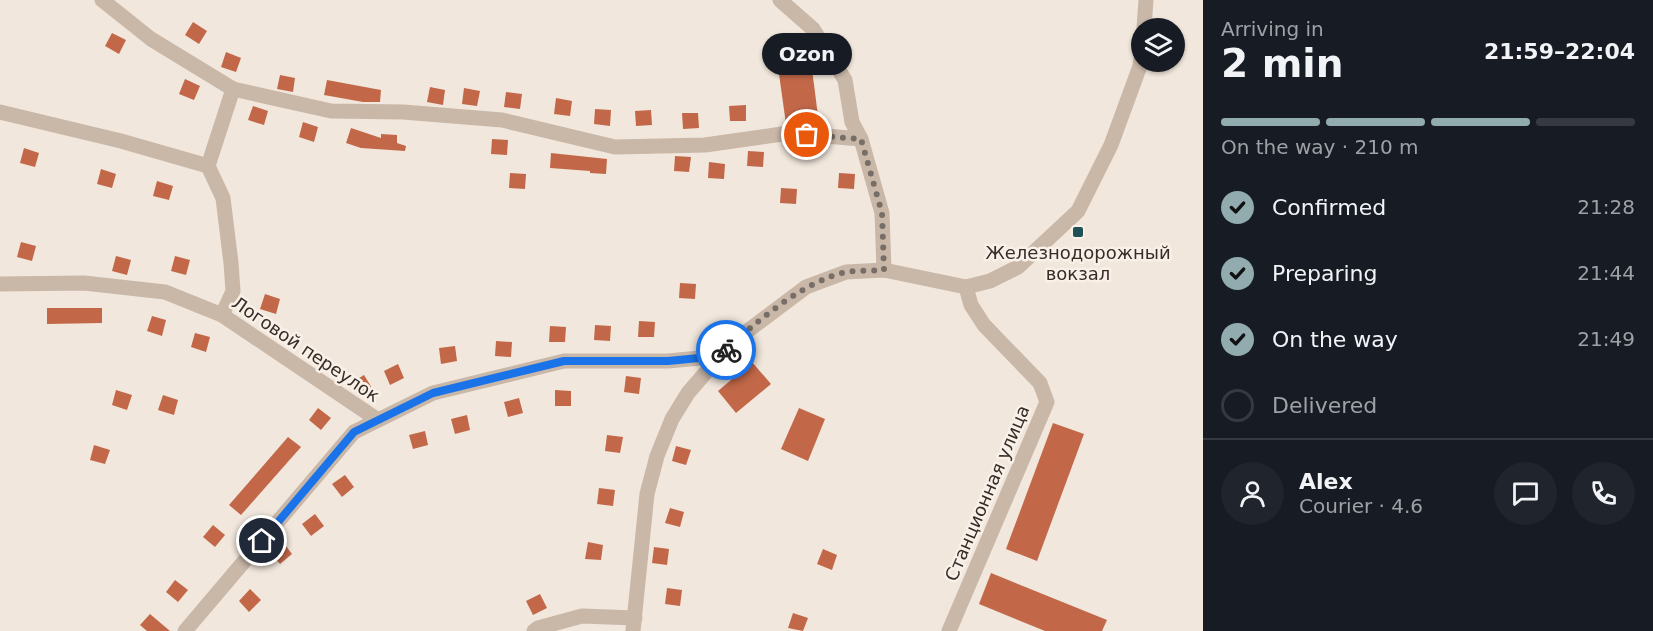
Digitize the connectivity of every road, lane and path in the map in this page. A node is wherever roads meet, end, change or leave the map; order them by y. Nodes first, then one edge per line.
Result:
1 (102, 0) edge
2 (780, 0) edge
3 (1146, 0) edge
4 (1145, 18) edge
5 (1138, 72) edge
6 (233, 89) junction
7 (0, 112) edge
8 (861, 139) junction
9 (208, 166) junction
10 (884, 270) junction
11 (0, 284) edge
12 (966, 287) junction
13 (222, 315) junction
14 (720, 356) junction
15 (378, 420) junction
16 (634, 624) edge
17 (185, 631) edge
18 (534, 631) edge
19 (949, 631) edge

1 - 6 street
2 - 8 street
3 - 4 street
5 - 12 street
6 - 8 street
6 - 9 street
7 - 9 street
8 - 10 street
9 - 13 street
10 - 12 street
10 - 14 street
11 - 13 street, Логовой переулок
12 - 19 street, Станционная улица
13 - 15 street, Логовой переулок
14 - 15 street
14 - 16 street
15 - 17 street
16 - 18 street

